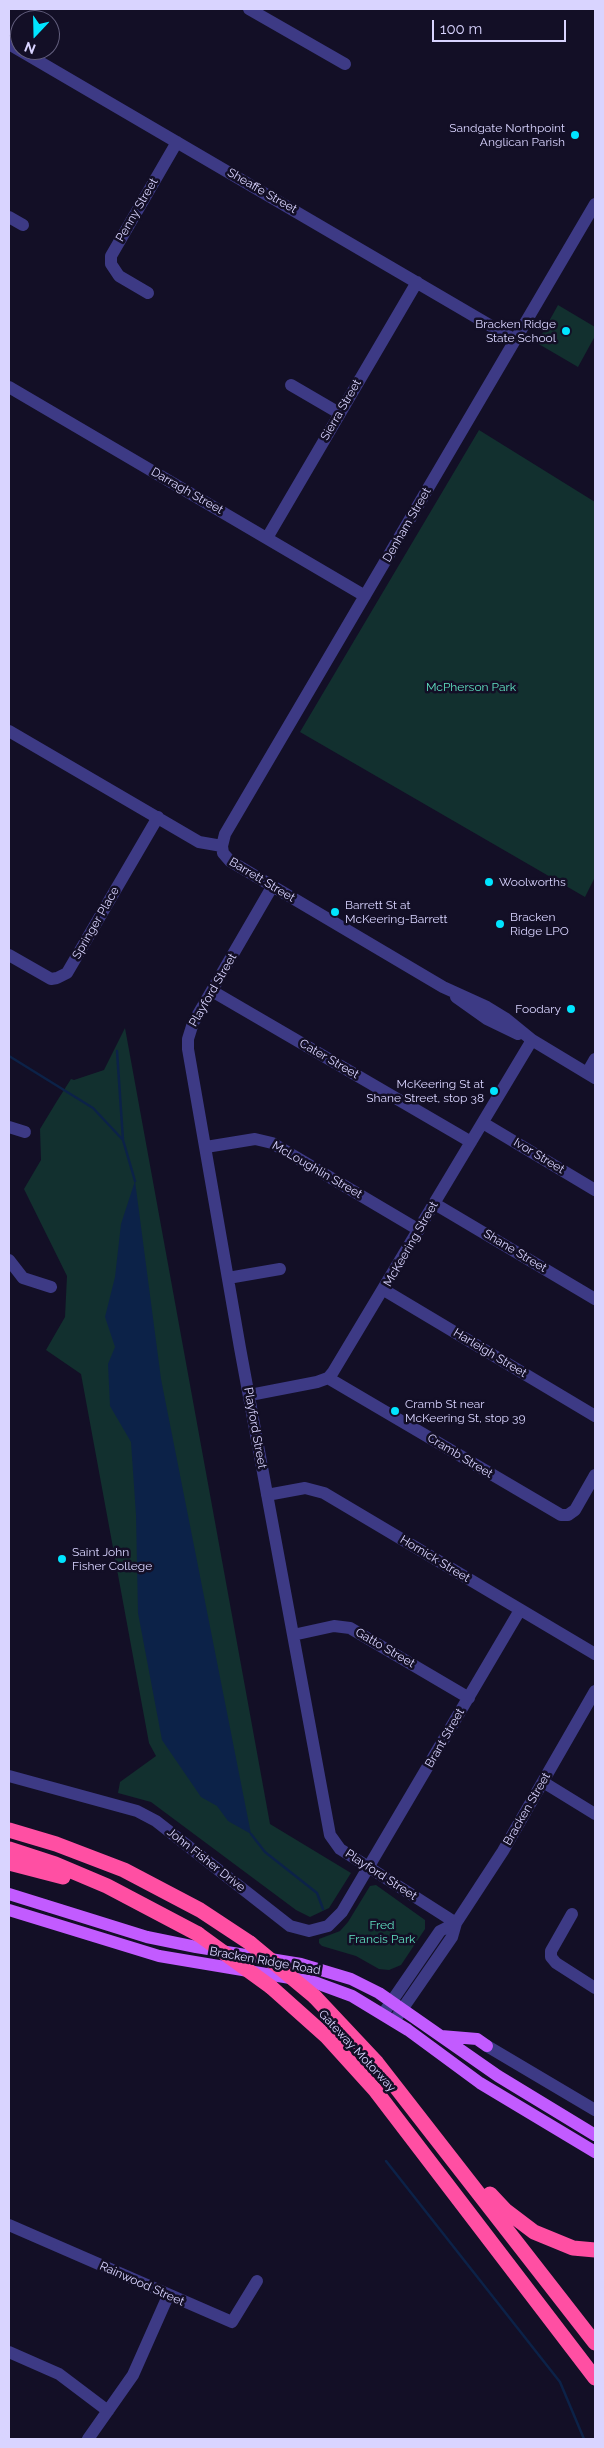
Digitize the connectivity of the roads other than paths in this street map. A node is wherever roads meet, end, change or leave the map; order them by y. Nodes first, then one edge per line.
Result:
1 (250, 9) edge
2 (9, 44) edge
3 (345, 64) dead end
4 (177, 142) junction
5 (595, 204) edge
6 (9, 217) edge
7 (22, 225) dead end
8 (417, 282) junction
9 (148, 293) dead end
10 (515, 340) junction
11 (291, 385) dead end
12 (9, 387) edge
13 (339, 413) junction
14 (267, 538) junction
15 (365, 596) junction
16 (9, 731) edge
17 (158, 817) junction
18 (222, 846) junction
19 (272, 887) junction
20 (9, 955) edge
21 (212, 990) junction
22 (532, 1040) junction
23 (595, 1058) edge
24 (591, 1075) edge
25 (483, 1123) junction
26 (9, 1127) edge
27 (25, 1132) dead end
28 (471, 1142) junction
29 (206, 1147) junction
30 (595, 1190) edge
31 (435, 1204) junction
32 (419, 1230) junction
33 (9, 1260) edge
34 (280, 1269) dead end
35 (228, 1278) junction
36 (51, 1287) dead end
37 (384, 1290) junction
38 (595, 1299) edge
39 (328, 1378) junction
40 (250, 1395) junction
41 (595, 1416) edge
42 (595, 1475) edge
43 (268, 1495) junction
44 (520, 1610) junction
45 (293, 1634) junction
46 (595, 1654) edge
47 (595, 1691) edge
48 (469, 1698) junction
49 (9, 1776) edge
50 (543, 1782) junction
51 (595, 1814) edge
52 (9, 1830) edge
53 (9, 1849) edge
54 (9, 1863) edge
55 (369, 1867) junction
56 (82, 1874) junction
57 (9, 1894) edge
58 (9, 1910) edge
59 (572, 1914) dead end
60 (456, 1923) junction
61 (595, 1988) edge
62 (392, 2001) junction
63 (402, 2008) junction
64 (389, 2018) junction
65 (441, 2036) junction
66 (487, 2046) joint
67 (595, 2110) edge
68 (595, 2135) edge
69 (595, 2152) edge
70 (473, 2186) junction
71 (9, 2225) edge
72 (595, 2250) edge
73 (257, 2281) dead end
74 (168, 2296) junction
75 (595, 2343) edge
76 (9, 2352) edge
77 (595, 2378) edge
78 (108, 2411) junction
79 (88, 2439) edge

1 - 3 street
2 - 4 street, Sheaffe Street
4 - 8 street, Sheaffe Street
4 - 9 street, Penny Street
5 - 10 street, Denham Street
6 - 7 street
8 - 10 street, Sheaffe Street
8 - 13 street, Sierra Street
10 - 15 street, Denham Street
11 - 13 street
12 - 14 street, Darragh Street
13 - 14 street, Sierra Street
14 - 15 street, Darragh Street
15 - 18 street, Denham Street
16 - 17 street, Barrett Street
17 - 18 street, Barrett Street
17 - 20 street, Springer Place
18 - 19 street, Barrett Street
19 - 21 street, Playford Street
19 - 22 street, Barrett Street
21 - 28 street, Cater Street
21 - 29 street, Playford Street
22 - 24 street, Barrett Street
22 - 25 street, McKeering Street
23 - 24 street
25 - 28 street, McKeering Street
25 - 30 street, Ivor Street
26 - 27 street
28 - 31 street, McKeering Street
29 - 32 street, McLoughlin Street
29 - 35 street, Playford Street
31 - 32 street, McKeering Street
31 - 38 street, Shane Street
32 - 37 street, McKeering Street
33 - 36 street
34 - 35 street
35 - 40 street, Playford Street
37 - 39 street, McKeering Street
37 - 41 street, Harleigh Street
39 - 40 street
39 - 42 street, Cramb Street
40 - 43 street, Playford Street
43 - 44 street, Hornick Street
43 - 45 street, Playford Street
44 - 46 street, Hornick Street
44 - 48 street, Brant Street
45 - 48 street, Gatto Street
45 - 55 street, Playford Street
47 - 50 street, Bracken Street
48 - 55 street, Brant Street
49 - 55 street, John Fisher Drive
50 - 51 street
50 - 60 street, Bracken Street
52 - 70 highway, Gateway Motorway, bridge
53 - 56 highway, Gateway Motorway
54 - 56 highway
55 - 60 street, Playford Street
56 - 77 highway, Gateway Motorway, bridge
57 - 62 main road, Bracken Ridge Road
58 - 64 main road, Bracken Ridge Road
59 - 61 street
60 - 62 street, Bracken Street
60 - 63 street, Bracken Street
62 - 63 main road, Bracken Ridge Road
62 - 64 street, Bracken Street
63 - 64 street, Bracken Street
63 - 65 main road, Bracken Ridge Road
64 - 69 main road, Bracken Ridge Road
65 - 66 main road
65 - 68 main road, Bracken Ridge Road
66 - 67 street
70 - 72 highway
70 - 75 highway, Gateway Motorway
71 - 74 street, Rainwood Street
73 - 74 street, Rainwood Street
74 - 78 street
76 - 78 street
78 - 79 street

